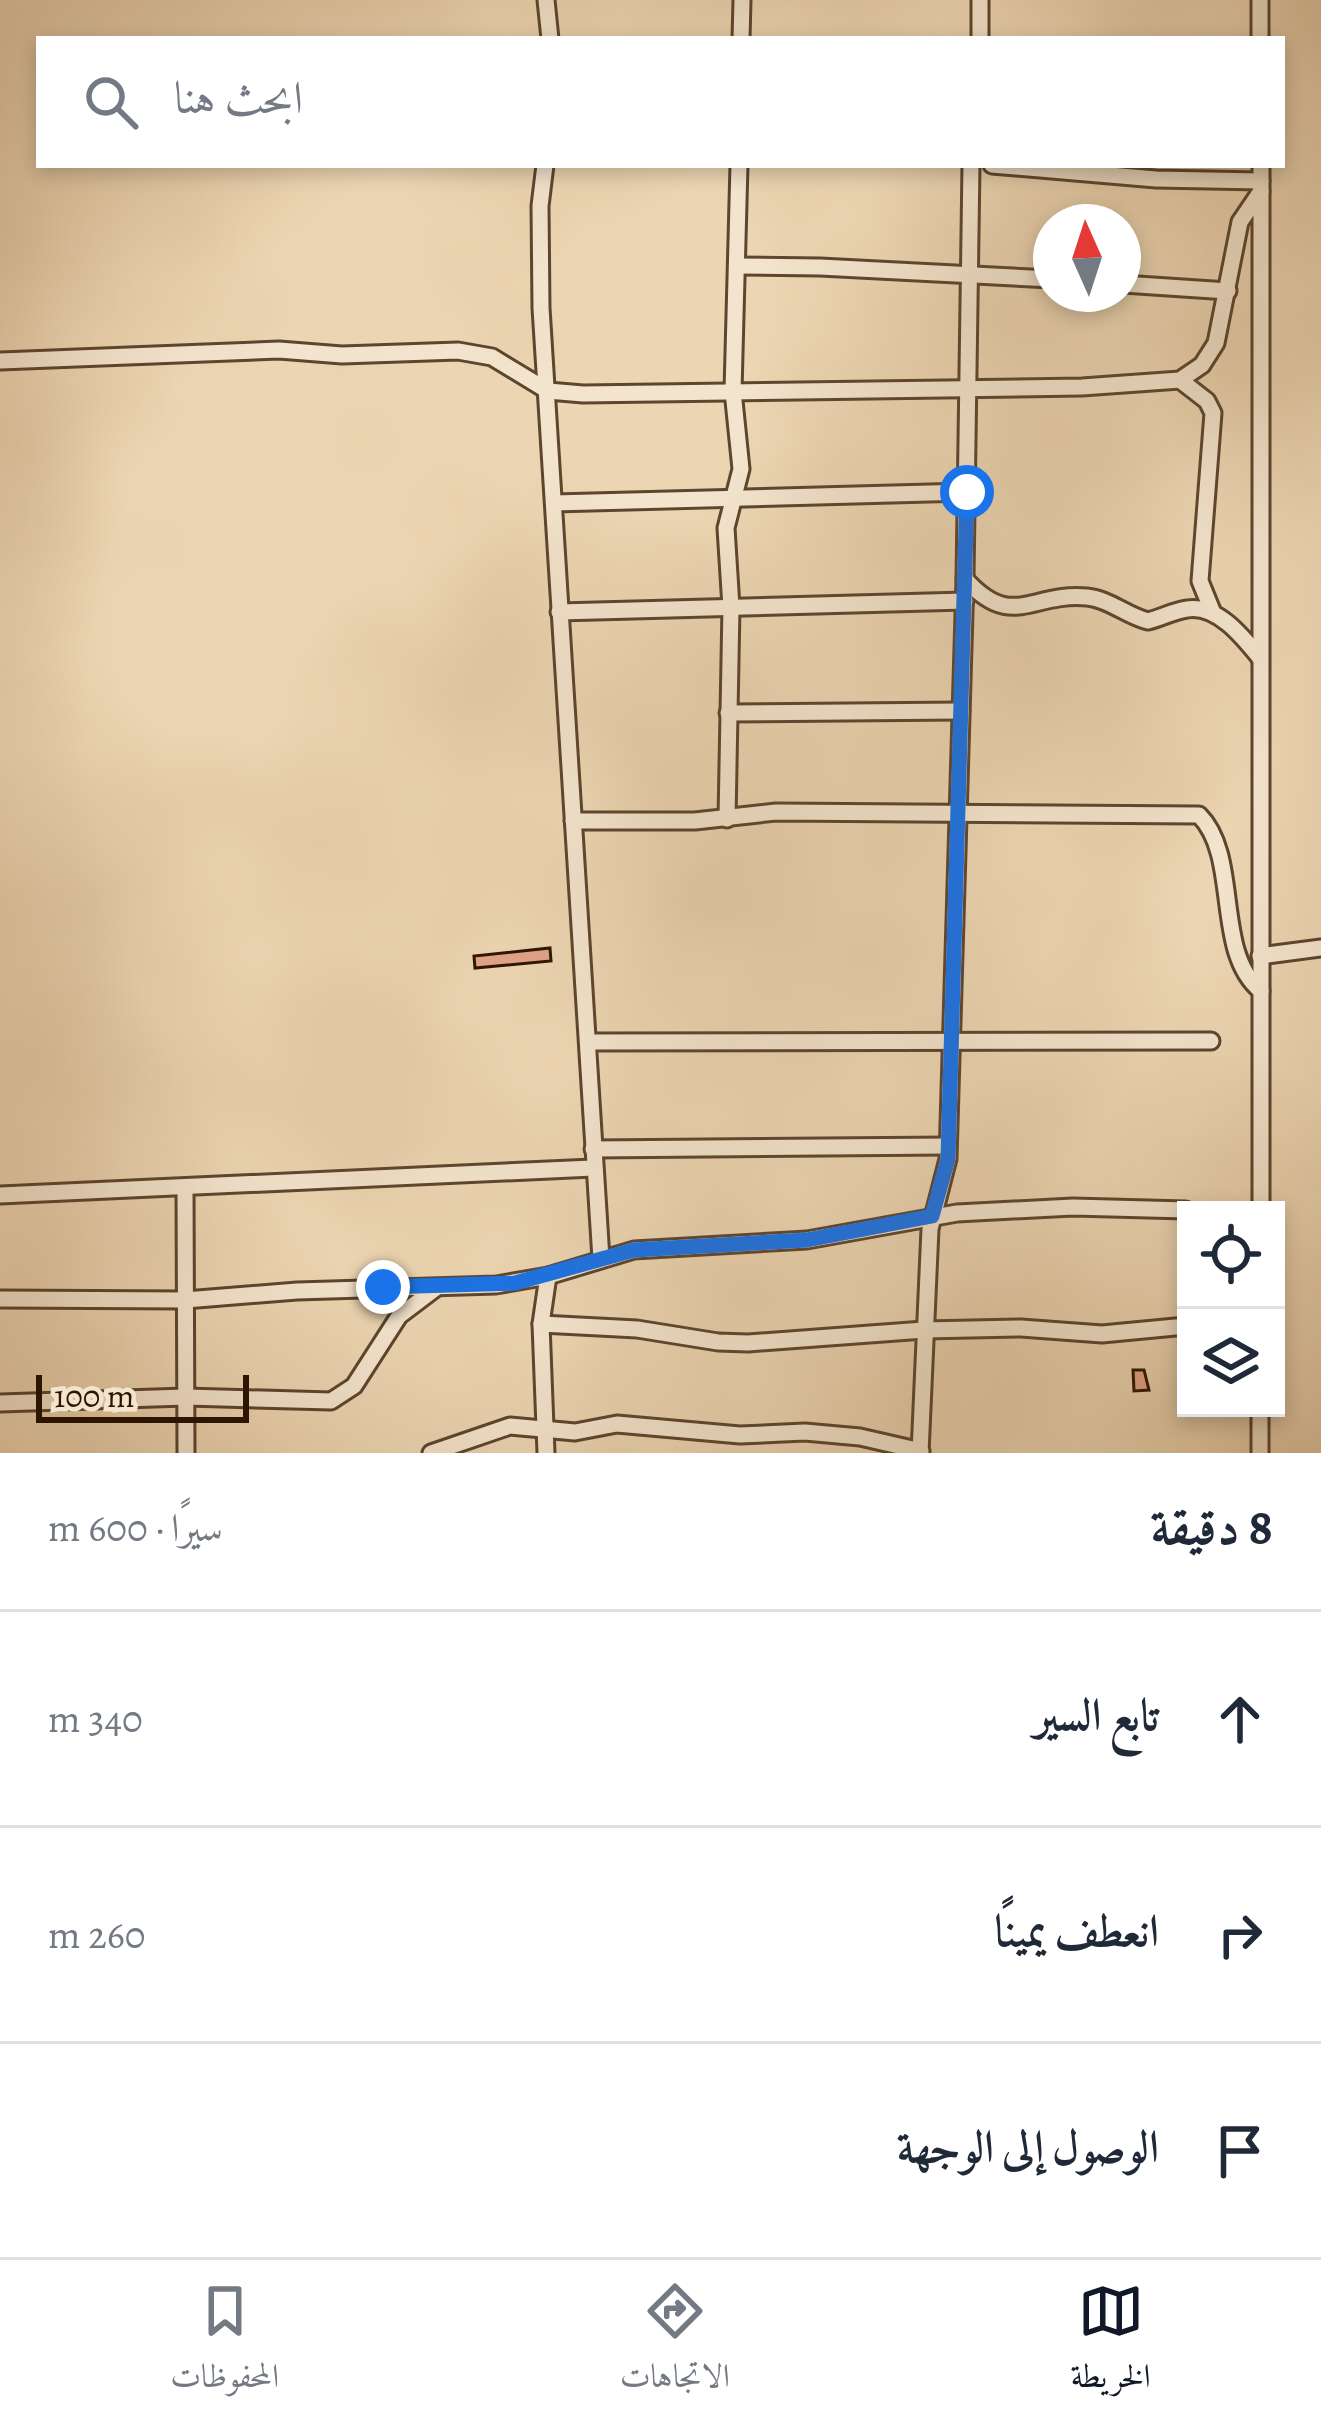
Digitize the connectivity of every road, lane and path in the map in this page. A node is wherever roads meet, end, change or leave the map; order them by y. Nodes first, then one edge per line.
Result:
1 (546, 0) edge
2 (742, 0) edge
3 (980, 0) edge
4 (1260, 0) edge
5 (980, 20) junction
6 (550, 36) edge
7 (741, 36) edge
8 (980, 36) edge
9 (992, 36) edge
10 (1260, 36) edge
11 (544, 168) edge
12 (739, 168) edge
13 (971, 168) edge
14 (1027, 168) edge
15 (1237, 173) edge
16 (1261, 179) edge
17 (739, 266) junction
18 (968, 274) junction
19 (1033, 278) edge
20 (1141, 285) edge
21 (1228, 291) junction
22 (0, 361) edge
23 (1180, 380) junction
24 (966, 386) junction
25 (548, 391) junction
26 (733, 391) junction
27 (967, 492) junction
28 (734, 498) junction
29 (554, 502) junction
30 (965, 579) junction
31 (965, 601) junction
32 (731, 607) junction
33 (559, 612) junction
34 (1213, 613) junction
35 (1261, 659) junction
36 (961, 710) junction
37 (728, 713) junction
38 (957, 814) junction
39 (727, 819) junction
40 (573, 821) junction
41 (1321, 948) edge
42 (1260, 956) junction
43 (1261, 992) junction
44 (1211, 1041) dead end
45 (587, 1042) junction
46 (950, 1044) junction
47 (948, 1146) junction
48 (593, 1150) junction
49 (593, 1168) junction
50 (184, 1187) junction
51 (0, 1195) edge
52 (1261, 1201) edge
53 (1177, 1210) edge
54 (932, 1216) junction
55 (601, 1259) junction
56 (548, 1276) junction
57 (439, 1286) junction
58 (0, 1299) edge
59 (185, 1300) junction
60 (541, 1324) junction
61 (1177, 1327) edge
62 (924, 1330) junction
63 (186, 1397) junction
64 (0, 1402) edge
65 (1260, 1417) edge
66 (544, 1431) junction
67 (920, 1452) edge
68 (186, 1453) edge
69 (430, 1453) edge
70 (546, 1453) edge
71 (1260, 1453) edge

1 - 6 street
2 - 7 street
3 - 5 street
4 - 10 street
5 - 8 street
5 - 9 street
11 - 25 street
12 - 17 street
13 - 18 street
14 - 15 street
15 - 16 street
16 - 21 street
16 - 35 street
17 - 18 street
17 - 26 street
18 - 19 street
18 - 24 street
20 - 21 street
21 - 23 street
22 - 25 street
23 - 24 street
23 - 34 street
24 - 26 street
24 - 27 street
25 - 26 street
25 - 29 street
26 - 28 street
27 - 28 street
27 - 30 street
28 - 29 street
28 - 32 street
29 - 33 street
30 - 31 street
30 - 34 street
31 - 32 street
31 - 36 street
32 - 33 street
32 - 37 street
33 - 40 street
34 - 35 street
35 - 42 street
36 - 37 street
36 - 38 street
37 - 39 street
38 - 39 street
38 - 43 street
38 - 46 street
39 - 40 street
40 - 45 street
41 - 42 street
42 - 43 street
43 - 52 street
44 - 46 street
45 - 46 street
45 - 48 street
46 - 47 street
47 - 48 street
47 - 54 street
48 - 49 street
49 - 50 street
49 - 55 street
50 - 51 street
50 - 59 street
53 - 54 street
54 - 55 street
54 - 62 street
55 - 56 street
56 - 57 street
56 - 60 street
57 - 59 street
57 - 63 street
58 - 59 street
59 - 63 street
60 - 62 street
60 - 66 street
61 - 62 street
62 - 67 street
63 - 64 street
63 - 68 street
65 - 71 street
66 - 67 street
66 - 69 street
66 - 70 street

